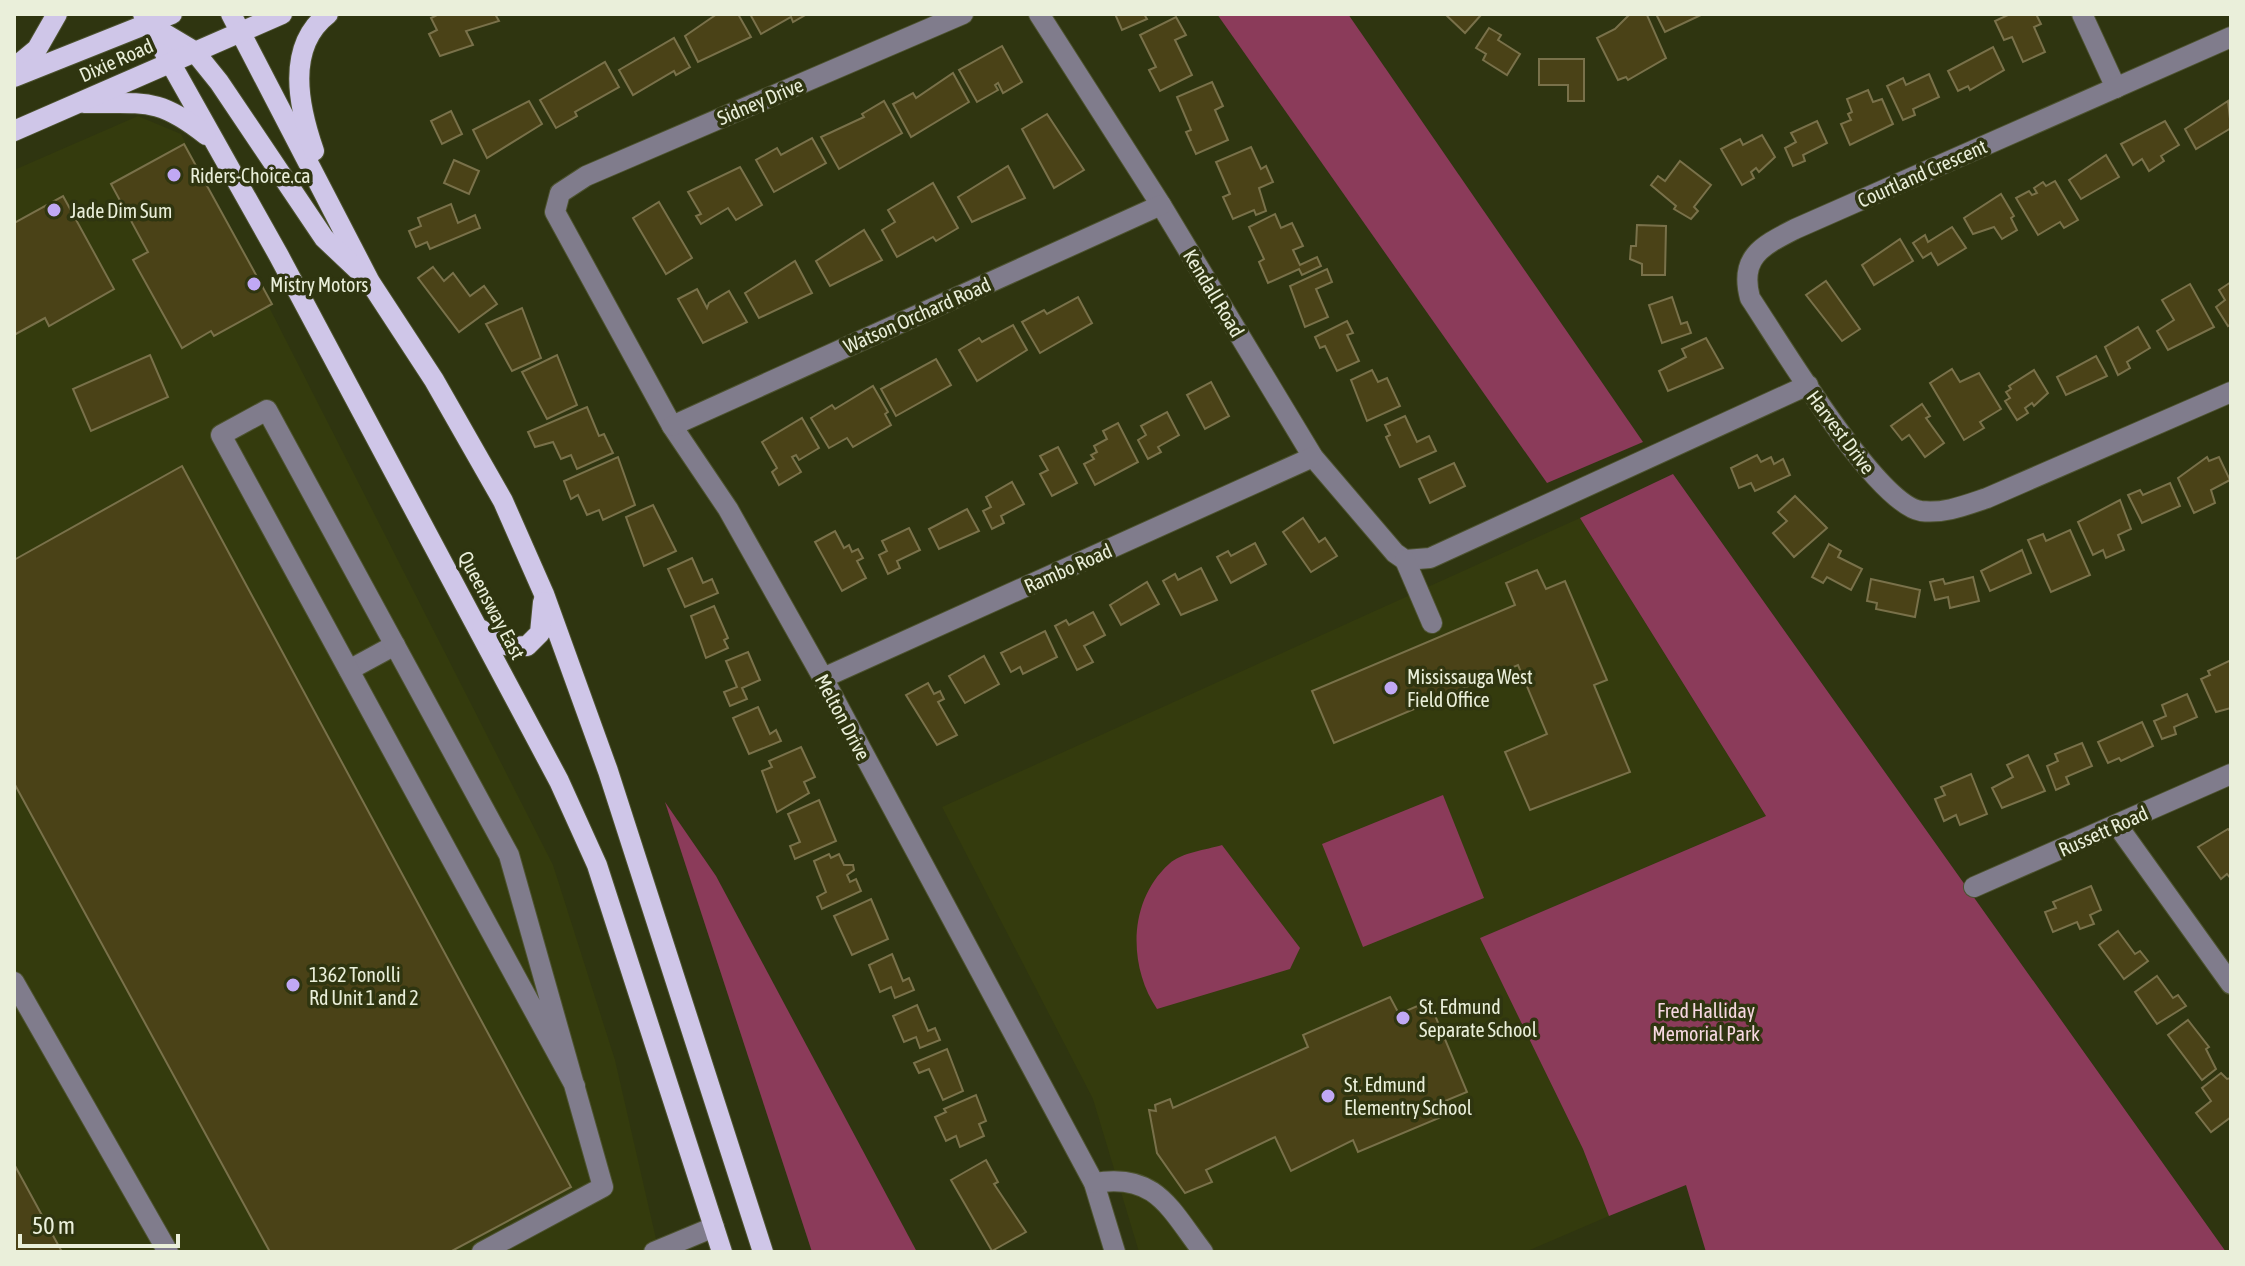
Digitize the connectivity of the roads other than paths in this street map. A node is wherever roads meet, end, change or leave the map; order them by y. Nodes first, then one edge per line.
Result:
1 (57, 14) edge
2 (172, 14) edge
3 (213, 14) edge
4 (282, 14) edge
5 (328, 14) edge
6 (963, 14) edge
7 (1039, 14) edge
8 (2082, 14) edge
9 (145, 19) edge
10 (235, 22) edge
11 (2231, 37) edge
12 (194, 51) junction
13 (171, 62) junction
14 (14, 68) edge
15 (14, 77) edge
16 (2116, 88) junction
17 (76, 103) junction
18 (14, 131) edge
19 (212, 140) junction
20 (560, 193) joint
21 (1161, 205) junction
22 (338, 215) junction
23 (370, 282) junction
24 (1808, 385) junction
25 (2231, 392) edge
26 (672, 426) junction
27 (1313, 457) junction
28 (1405, 560) junction
29 (544, 594) junction
30 (474, 621) junction
31 (1432, 623) dead end
32 (395, 645) junction
33 (349, 670) junction
34 (823, 678) junction
35 (2231, 774) edge
36 (2117, 825) junction
37 (1974, 887) dead end
38 (14, 982) edge
39 (2231, 984) edge
40 (575, 1086) junction
41 (1094, 1183) junction
42 (714, 1227) junction
43 (487, 1251) edge
44 (168, 1252) edge
45 (654, 1252) edge
46 (722, 1252) edge
47 (763, 1252) edge
48 (1115, 1252) edge
49 (1203, 1252) edge

1 - 14 main road
2 - 9 main road, Dixie Road
3 - 10 main road
4 - 10 main road, Dixie Road
5 - 22 main road
6 - 20 street, Sidney Drive
7 - 21 street, Kendall Road
8 - 16 street
9 - 12 main road
9 - 13 main road, Queensway East
9 - 15 main road, Dixie Road
10 - 12 main road, Dixie Road
10 - 22 main road
11 - 16 street, Courtland Crescent
12 - 13 main road, Dixie Road
12 - 23 main road
13 - 17 main road, Dixie Road
13 - 19 main road, Queensway East
16 - 24 street, Courtland Crescent
17 - 18 main road, Dixie Road
17 - 19 main road
19 - 30 main road, Queensway East
20 - 26 street, Melton Drive
21 - 26 street, Watson Orchard Road
21 - 27 street, Kendall Road
22 - 23 main road
23 - 29 main road
24 - 25 street, Harvest Drive
24 - 28 street, Harvest Drive
26 - 34 street, Melton Drive
27 - 28 street, Kendall Road
27 - 34 street, Rambo Road
28 - 31 street
29 - 30 main road
29 - 47 main road
30 - 42 main road, Queensway East
32 - 33 street
32 - 33 street
32 - 40 street
33 - 40 street
34 - 41 street, Melton Drive
35 - 36 street, Russett Road
36 - 37 street, Russett Road
36 - 39 street
38 - 44 street
40 - 43 street
41 - 48 street, Melton Drive
41 - 49 street
42 - 45 street
42 - 46 main road, Queensway East

